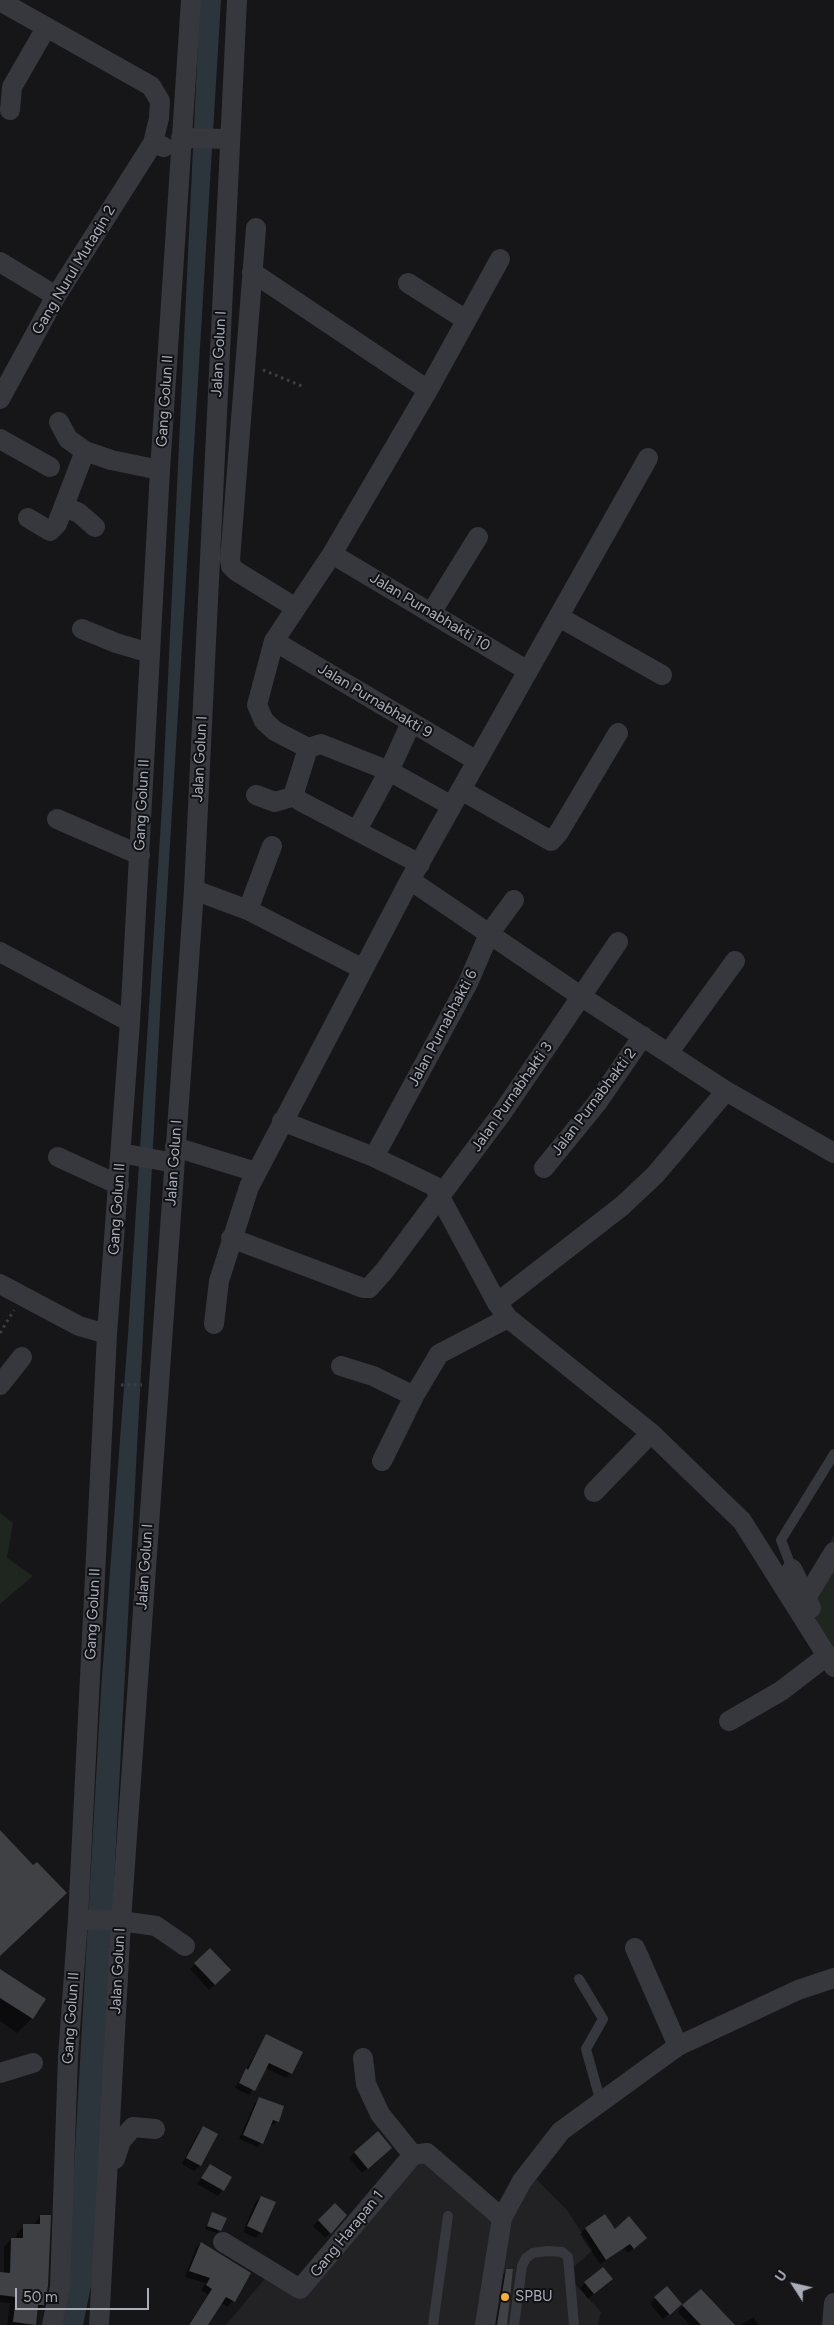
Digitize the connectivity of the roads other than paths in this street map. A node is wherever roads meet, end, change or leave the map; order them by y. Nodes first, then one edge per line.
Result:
1 (191, 0) edge
2 (237, 0) edge
3 (0, 1) edge
4 (46, 28) junction
5 (185, 93) junction
6 (160, 101) junction
7 (10, 110) dead end
8 (226, 139) junction
9 (185, 142) junction
10 (153, 143) junction
11 (256, 228) dead end
12 (500, 259) dead end
13 (0, 262) edge
14 (252, 272) junction
15 (408, 283) dead end
16 (56, 296) junction
17 (466, 320) junction
18 (428, 390) junction
19 (0, 399) edge
20 (59, 422) dead end
21 (0, 439) edge
22 (86, 451) junction
23 (648, 458) dead end
24 (50, 467) dead end
25 (160, 470) junction
26 (65, 507) junction
27 (28, 518) dead end
28 (95, 527) dead end
29 (478, 537) dead end
30 (332, 554) junction
31 (296, 608) junction
32 (431, 613) junction
33 (559, 617) junction
34 (82, 629) dead end
35 (274, 641) junction
36 (150, 653) junction
37 (528, 671) junction
38 (662, 675) dead end
39 (411, 724) junction
40 (618, 733) dead end
41 (308, 748) junction
42 (477, 761) junction
43 (389, 771) junction
44 (256, 795) dead end
45 (295, 796) junction
46 (456, 798) junction
47 (57, 819) dead end
48 (357, 830) junction
49 (272, 846) dead end
50 (140, 855) junction
51 (415, 872) junction
52 (194, 890) junction
53 (514, 900) dead end
54 (248, 910) junction
55 (489, 934) junction
56 (618, 942) dead end
57 (0, 952) edge
58 (735, 961) dead end
59 (363, 969) junction
60 (582, 997) junction
61 (130, 1022) junction
62 (643, 1036) junction
63 (669, 1052) junction
64 (726, 1091) junction
65 (282, 1122) junction
66 (834, 1153) edge
67 (126, 1154) junction
68 (58, 1157) dead end
69 (168, 1157) junction
70 (374, 1157) junction
71 (544, 1168) dead end
72 (256, 1172) junction
73 (119, 1185) junction
74 (440, 1195) junction
75 (231, 1238) junction
76 (0, 1284) edge
77 (502, 1311) junction
78 (214, 1324) dead end
79 (107, 1334) junction
80 (22, 1358) dead end
81 (341, 1366) dead end
82 (0, 1385) edge
83 (414, 1396) junction
84 (651, 1433) junction
85 (834, 1454) edge
86 (382, 1461) dead end
87 (594, 1492) dead end
88 (834, 1552) edge
89 (792, 1569) joint
90 (806, 1598) junction
91 (832, 1655) edge
92 (729, 1720) dead end
93 (80, 1919) junction
94 (118, 1921) junction
95 (185, 1946) dead end
96 (635, 1948) dead end
97 (834, 1978) edge
98 (579, 1979) dead end
99 (678, 2046) junction
100 (362, 2058) dead end
101 (33, 2063) dead end
102 (0, 2073) edge
103 (600, 2103) junction
104 (155, 2129) dead end
105 (413, 2155) junction
106 (109, 2162) junction
107 (448, 2216) dead end
108 (502, 2218) junction
109 (222, 2242) dead end
110 (834, 2303) edge
111 (52, 2325) edge
112 (100, 2325) edge
113 (434, 2325) edge
114 (485, 2325) edge
115 (514, 2325) edge
116 (574, 2325) edge
117 (832, 2325) edge

1 - 5 street, Gang Golun II
2 - 8 street, Jalan Golun I
3 - 4 street
4 - 6 street
4 - 7 street
5 - 6 street
5 - 9 street, Gang Golun II
6 - 10 street, Gang Nurul Mutaqin 2
8 - 9 street
8 - 52 street, Jalan Golun I
9 - 10 street
9 - 25 street, Gang Golun II
10 - 16 street, Gang Nurul Mutaqin 2
11 - 14 street
12 - 17 street
13 - 16 street
14 - 18 street
14 - 31 street
15 - 17 street
16 - 19 street, Gang Nurul Mutaqin 2
17 - 18 street
18 - 30 street
20 - 22 street
21 - 24 street
22 - 25 street
22 - 26 street
23 - 33 street
25 - 36 street, Gang Golun II
26 - 27 street
26 - 28 street
29 - 32 street
30 - 31 street
30 - 32 street, Jalan Purnabhakti 10
31 - 35 street
32 - 37 street, Jalan Purnabhakti 10
33 - 37 street
33 - 38 street
34 - 36 street
35 - 39 street, Jalan Purnabhakti 9
35 - 41 street
36 - 50 street, Gang Golun II
37 - 42 street
39 - 42 street, Jalan Purnabhakti 9
39 - 43 street
40 - 46 street
41 - 43 street
41 - 45 street
42 - 46 street
43 - 46 street
43 - 48 street
44 - 45 street
45 - 48 street
46 - 51 street
47 - 50 street
48 - 51 street
49 - 54 street
50 - 61 street, Gang Golun II
51 - 55 street
51 - 59 street
52 - 54 street
52 - 69 street, Jalan Golun I
53 - 55 street, Jalan Purnabhakti 6
54 - 59 street
55 - 60 street
55 - 70 street, Jalan Purnabhakti 6
56 - 60 street, Jalan Purnabhakti 3
57 - 61 street
58 - 63 street
59 - 65 street
60 - 62 street
60 - 74 street, Jalan Purnabhakti 3
61 - 67 street, Gang Golun II
62 - 63 street
62 - 71 street, Jalan Purnabhakti 2
63 - 64 street
64 - 66 street
64 - 77 street
65 - 70 street
65 - 72 street
67 - 69 street
67 - 73 street, Gang Golun II
68 - 73 street
69 - 72 street
69 - 94 street, Jalan Golun I
70 - 74 street
72 - 75 street
73 - 79 street, Gang Golun II
74 - 75 street, Jalan Purnabhakti 3
74 - 77 street
75 - 78 street
76 - 79 street
77 - 83 street
77 - 84 street
79 - 93 street, Gang Golun II
80 - 82 street
81 - 83 street
83 - 86 street
84 - 87 street
84 - 91 street
85 - 89 lane
88 - 90 street
89 - 90 street
90 - 91 street
91 - 92 street
93 - 94 street
93 - 111 street, Gang Golun II
94 - 95 street
94 - 106 street, Jalan Golun I
96 - 99 street
97 - 99 street
98 - 103 lane
99 - 103 street
100 - 105 street
101 - 102 street
103 - 108 street
104 - 106 street
105 - 108 street
105 - 109 street, Gang Harapan 1
106 - 112 street, Jalan Golun I
107 - 113 lane
108 - 114 street
110 - 117 street
115 - 116 lane

